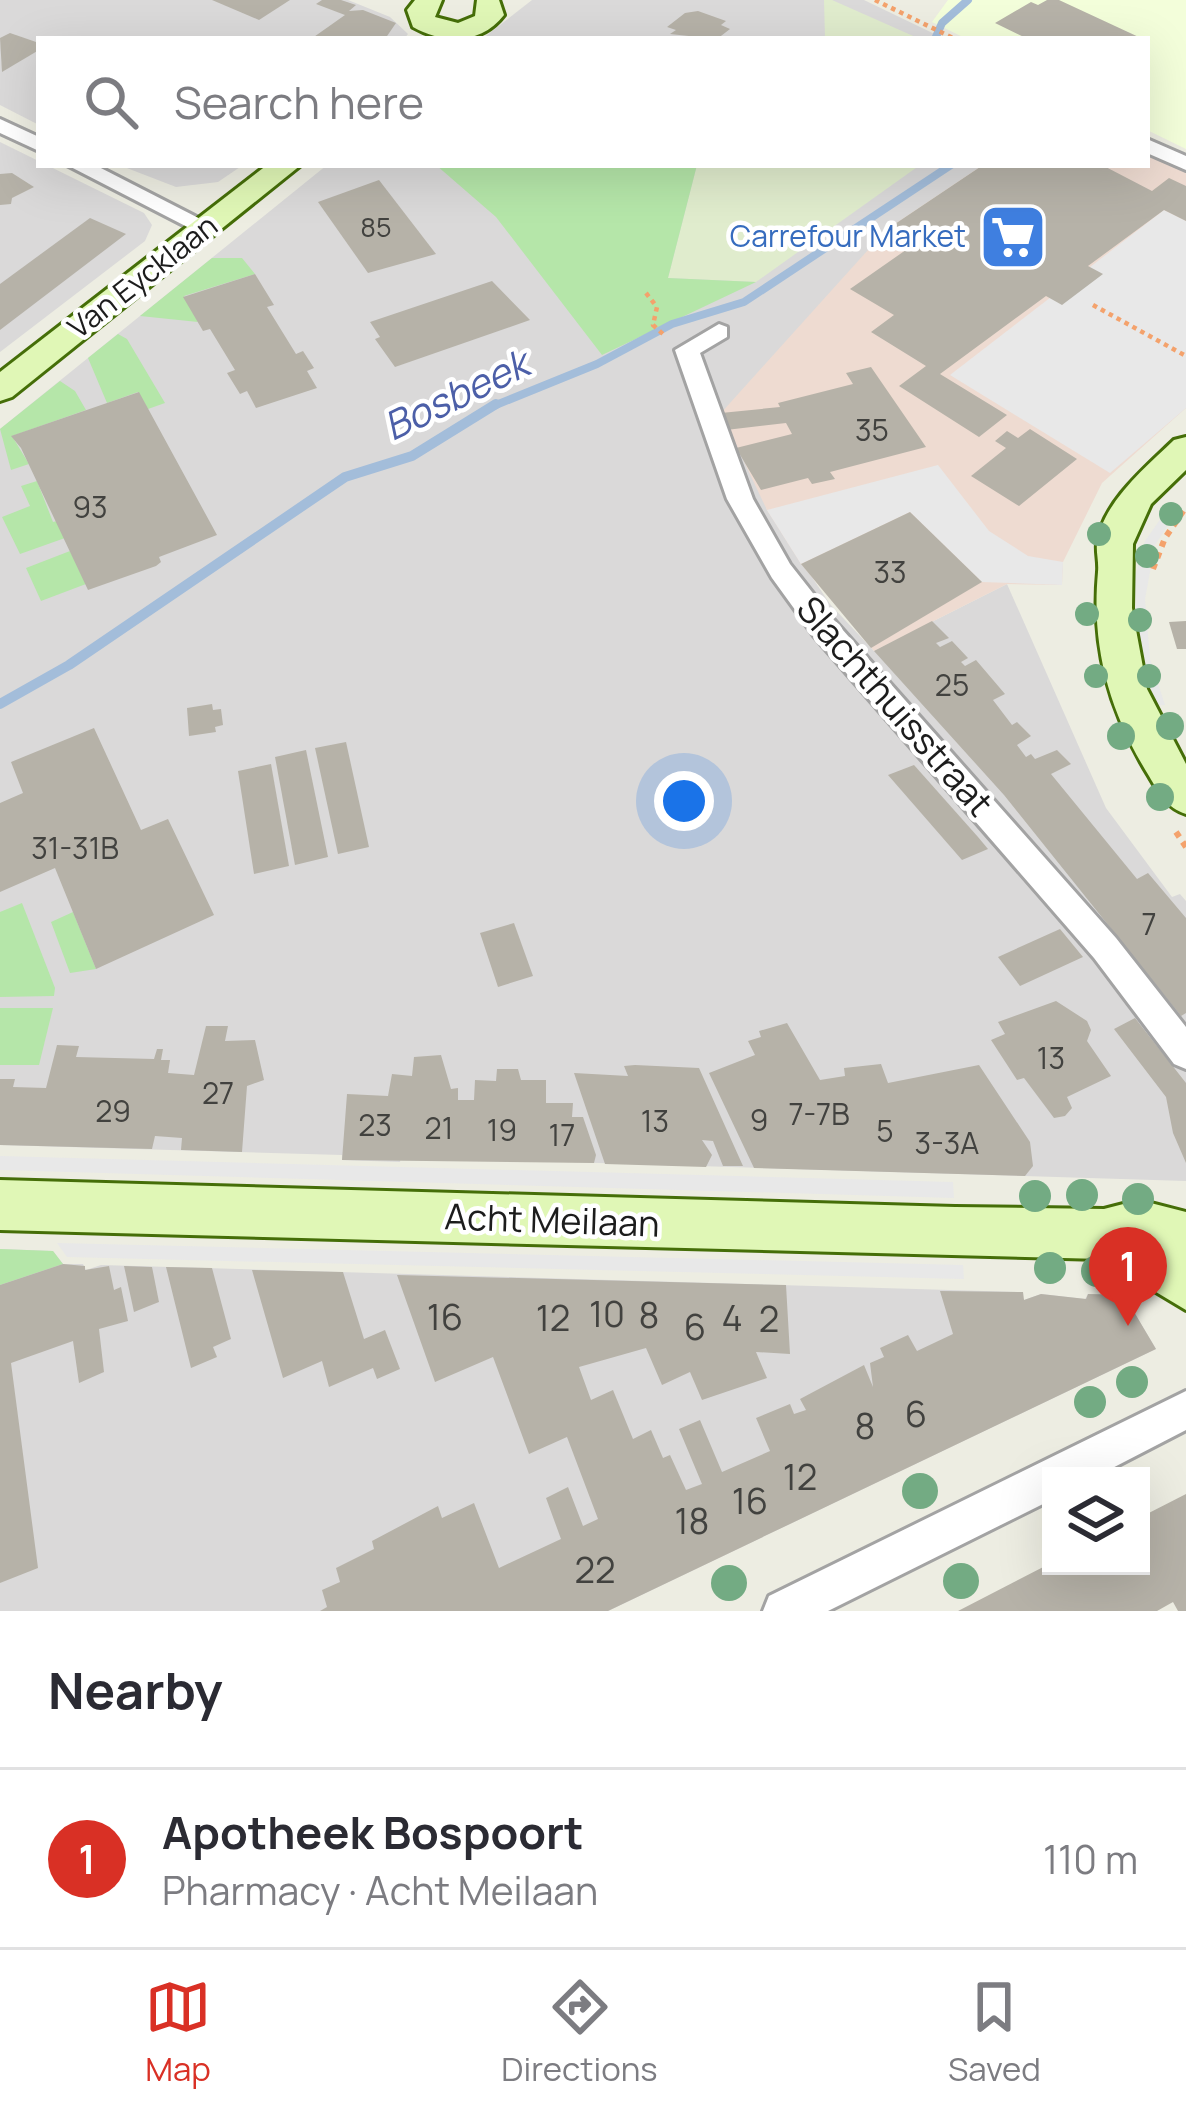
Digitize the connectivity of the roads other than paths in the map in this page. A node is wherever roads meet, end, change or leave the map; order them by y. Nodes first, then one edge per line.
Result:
1 (488, 1) edge
2 (429, 20) edge
3 (0, 125) edge
4 (36, 144) edge
5 (1150, 146) edge
6 (1186, 164) edge
7 (84, 168) edge
8 (282, 168) edge
9 (205, 227) junction
10 (719, 332) dead end
11 (0, 389) edge
12 (1183, 464) edge
13 (1186, 797) edge
14 (1186, 1053) edge
15 (0, 1205) edge
16 (1104, 1234) junction
17 (1186, 1238) edge
18 (1186, 1284) edge
19 (1186, 1410) edge
20 (1074, 1467) edge
21 (1042, 1483) edge
22 (784, 1611) edge

1 - 2 street
3 - 4 street
5 - 6 street
7 - 9 street
8 - 9 street, Van Eycklaan
9 - 11 street, Van Eycklaan
10 - 14 street, Slachthuisstraat
12 - 13 street
15 - 16 street, Acht Meilaan
16 - 17 street, Acht Meilaan
16 - 18 street, Acht Meilaan
19 - 20 street
21 - 22 street

